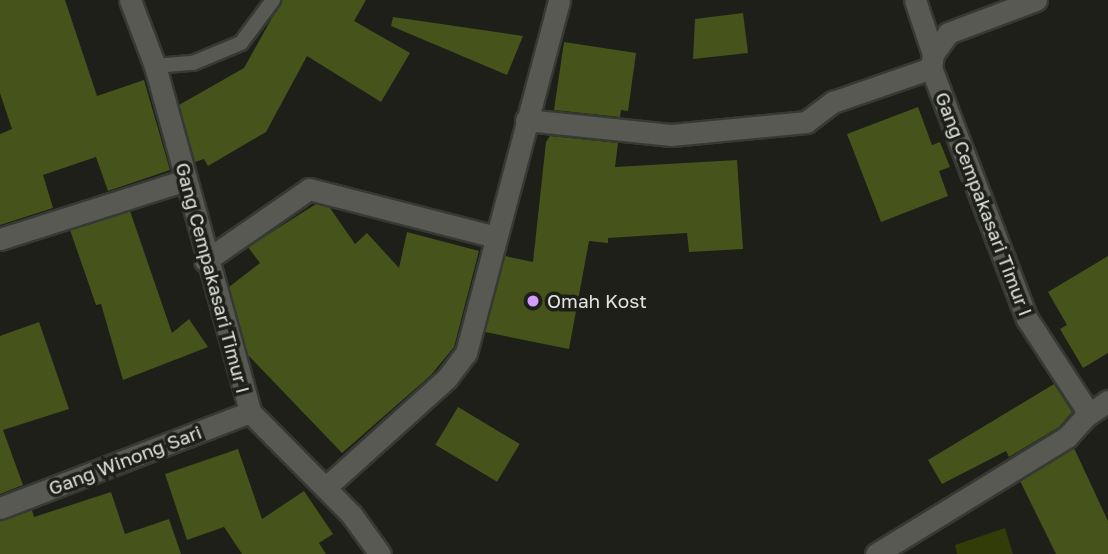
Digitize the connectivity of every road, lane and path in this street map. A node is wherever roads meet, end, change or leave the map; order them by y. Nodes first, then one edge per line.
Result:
1 (130, 0) edge
2 (273, 0) edge
3 (559, 0) edge
4 (915, 0) edge
5 (1036, 0) edge
6 (932, 61) junction
7 (155, 66) junction
8 (526, 120) junction
9 (186, 180) junction
10 (496, 237) junction
11 (0, 239) edge
12 (205, 261) junction
13 (1108, 401) edge
14 (250, 412) junction
15 (1086, 417) junction
16 (326, 488) junction
17 (0, 508) edge
18 (380, 554) edge
19 (877, 554) edge

1 - 7 street, Gang Cempakasari Timur I
2 - 7 lane
3 - 8 street
4 - 6 street, Gang Cempakasari Timur I
5 - 6 street
6 - 8 street
6 - 15 street, Gang Cempakasari Timur I
7 - 9 street, Gang Cempakasari Timur I
8 - 10 street
9 - 11 street
9 - 12 street, Gang Cempakasari Timur I
10 - 12 street
10 - 16 street
12 - 14 street, Gang Cempakasari Timur I
13 - 15 street
14 - 16 street, Gang Cempakasari Timur I
14 - 17 street, Gang Winong Sari
15 - 19 street
16 - 18 street, Gang Cempakasari Timur I

